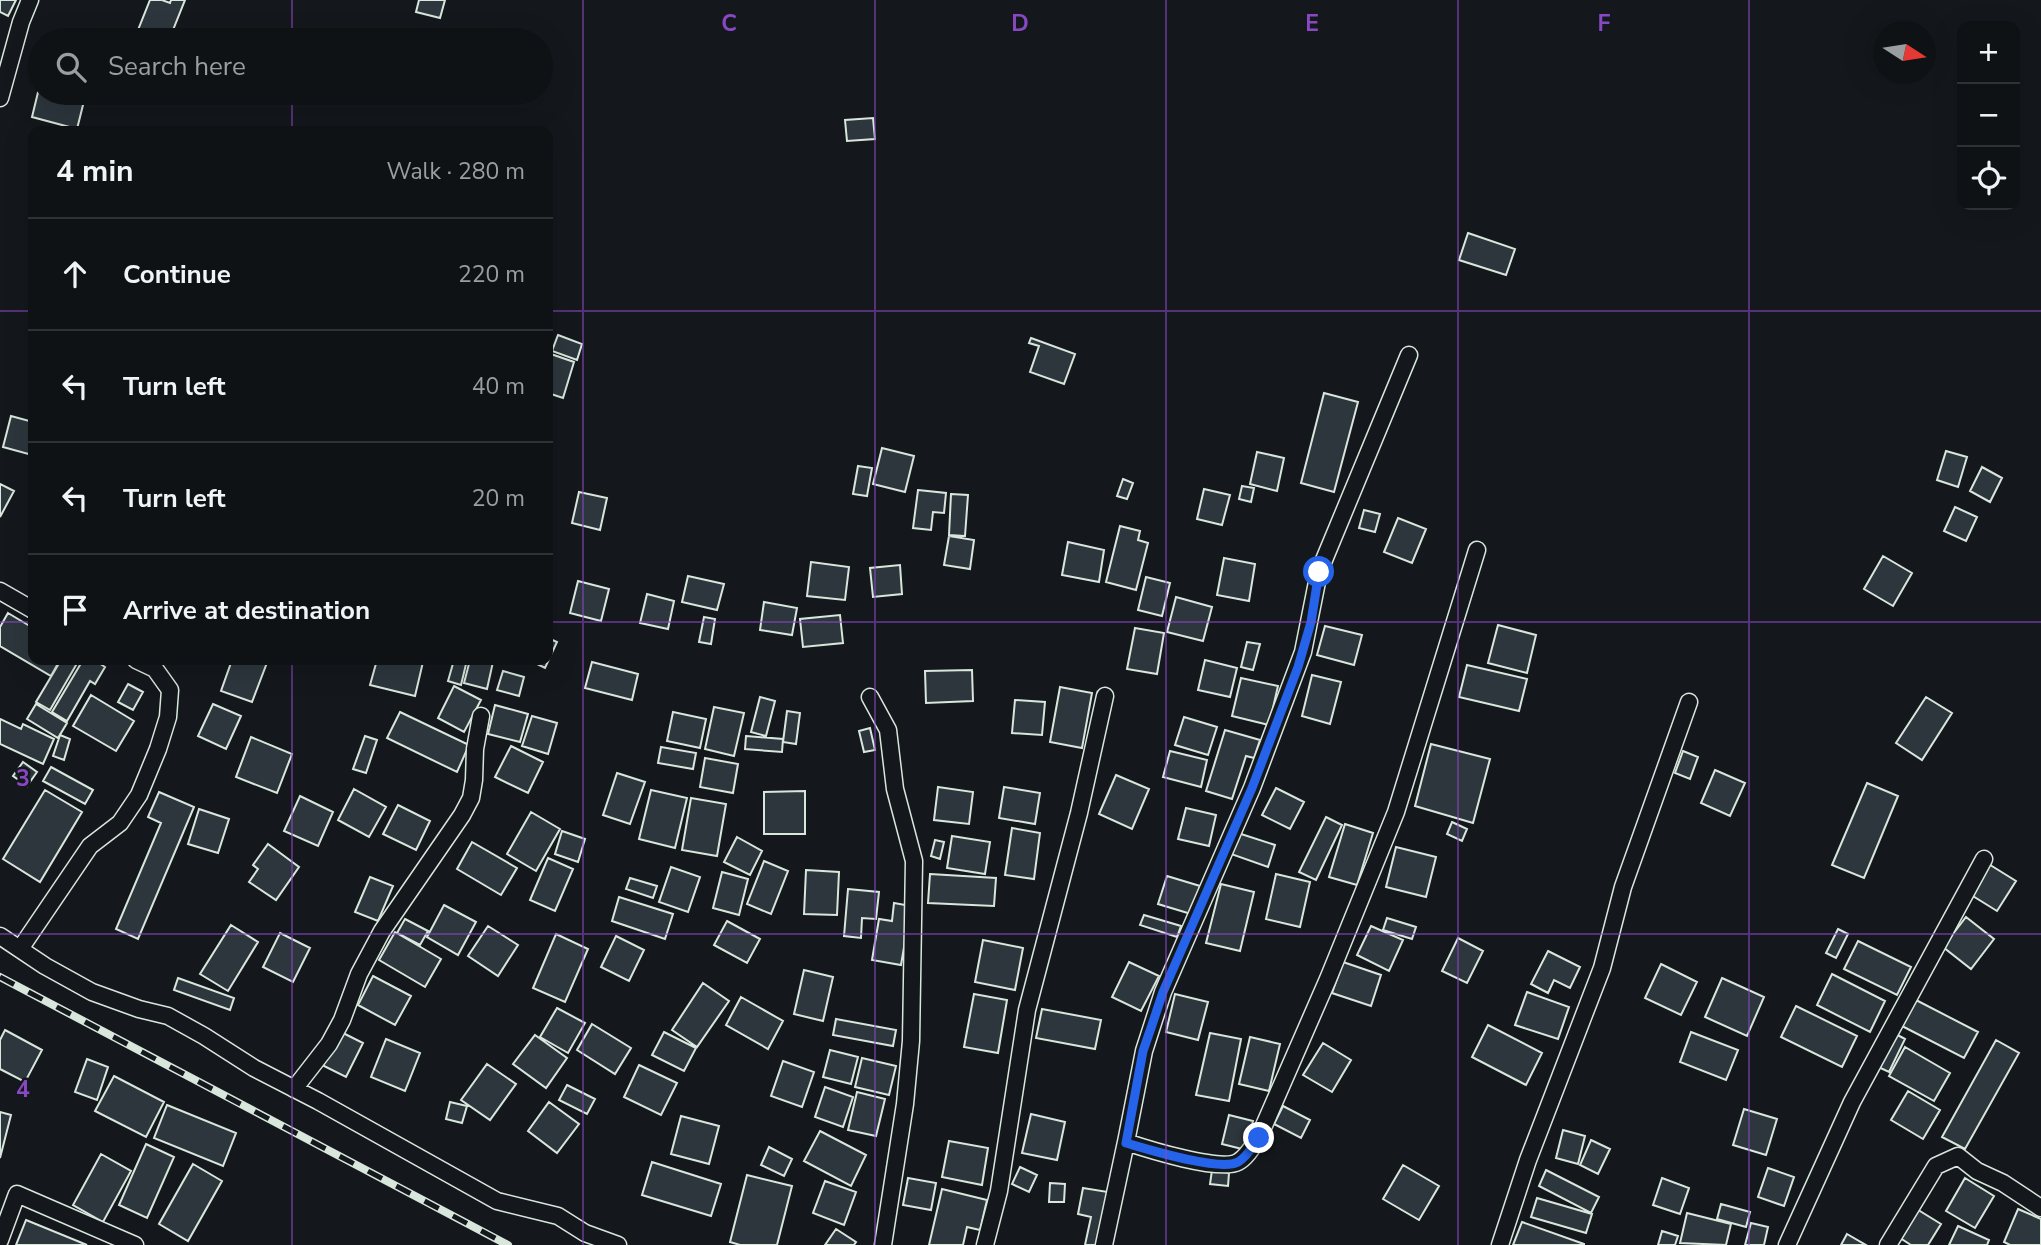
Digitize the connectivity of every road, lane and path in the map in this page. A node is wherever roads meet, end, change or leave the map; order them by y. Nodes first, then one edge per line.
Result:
1 (30, 0) edge
2 (0, 98) edge
3 (1409, 355) dead end
4 (1477, 550) dead end
5 (0, 592) edge
6 (28, 607) edge
7 (147, 665) edge
8 (1105, 696) dead end
9 (870, 697) dead end
10 (1689, 702) dead end
11 (481, 716) dead end
12 (1984, 859) dead end
13 (0, 936) edge
14 (20, 949) junction
15 (294, 1089) junction
16 (1126, 1143) junction
17 (2041, 1208) edge
18 (0, 1240) edge
19 (135, 1245) edge
20 (618, 1245) edge
21 (883, 1245) edge
22 (985, 1245) edge
23 (1104, 1245) edge
24 (1500, 1245) edge
25 (1787, 1245) edge
26 (1888, 1245) edge

1 - 2 street
3 - 16 street
4 - 16 street
5 - 6 street
7 - 14 street
8 - 22 street
9 - 21 street
10 - 24 street
11 - 15 street
12 - 25 street
13 - 14 street
14 - 15 street
15 - 20 street
16 - 23 street
17 - 26 street
18 - 19 street

